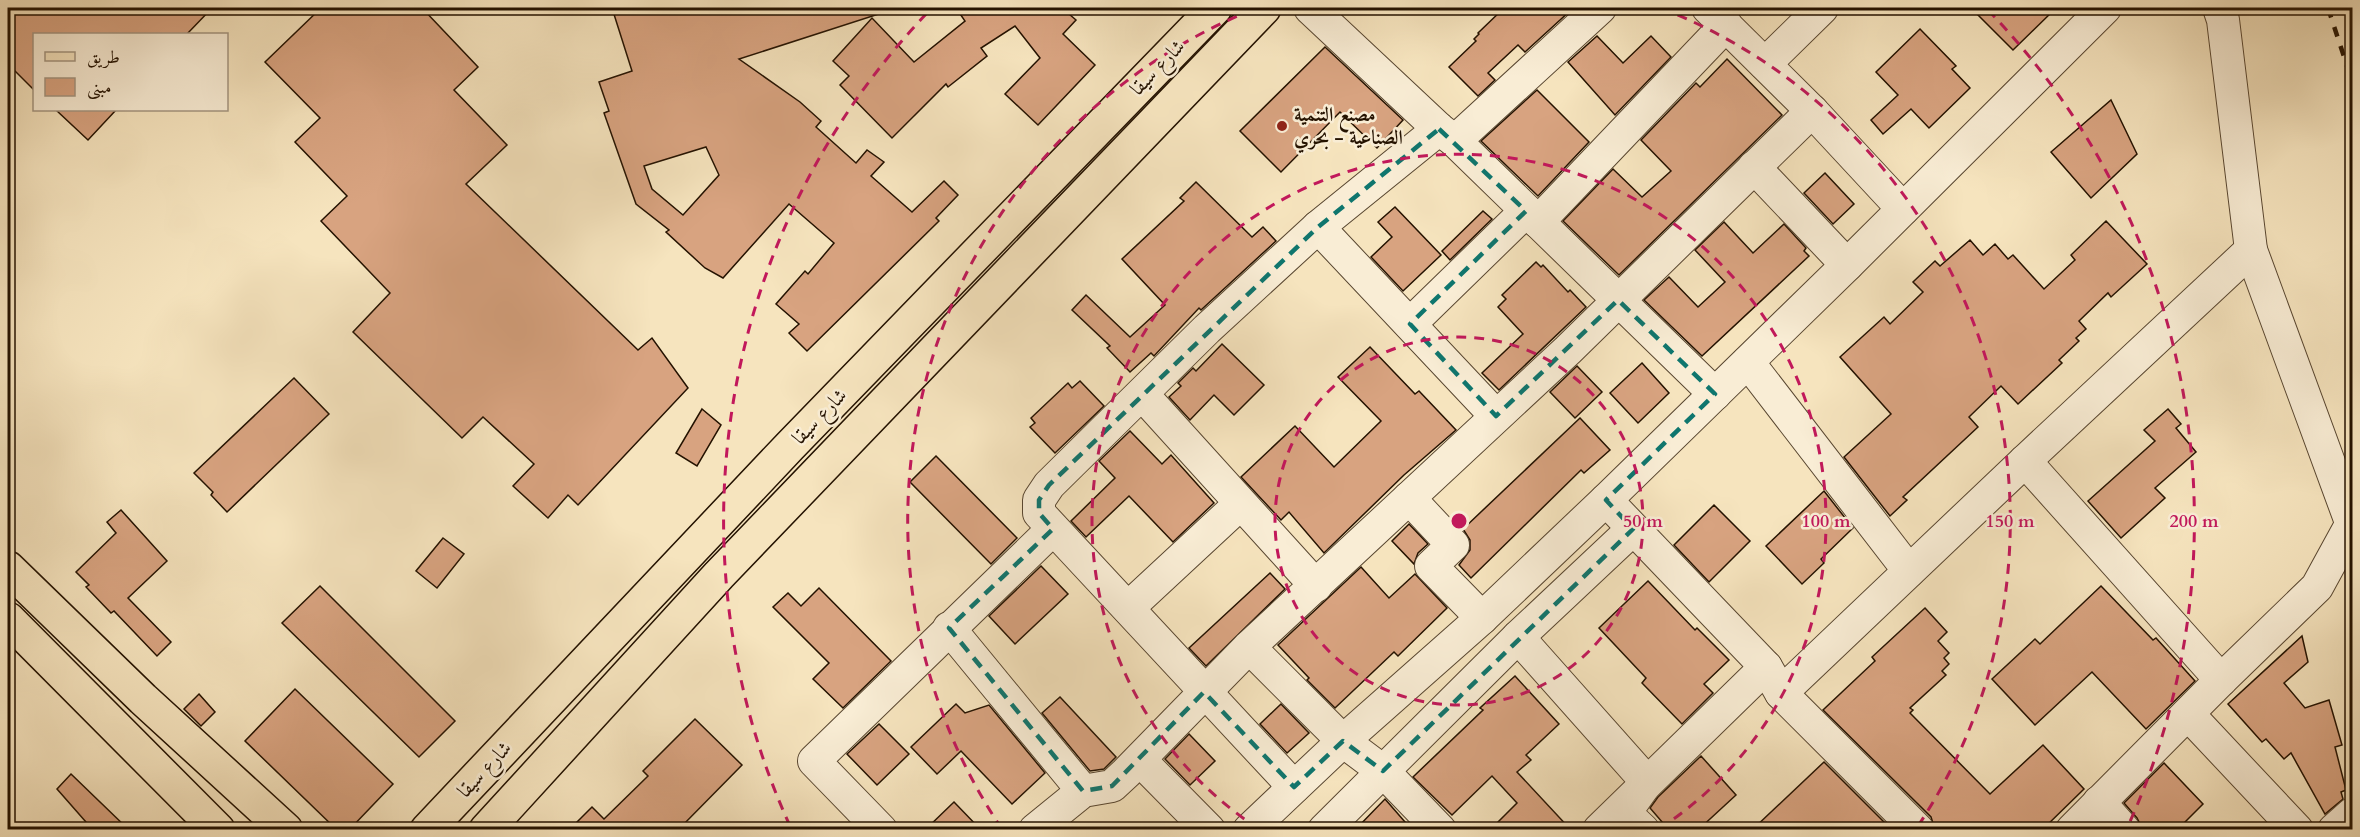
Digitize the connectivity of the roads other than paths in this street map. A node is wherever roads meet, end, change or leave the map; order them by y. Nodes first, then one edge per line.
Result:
1 (1215, 8) edge
2 (1264, 8) edge
3 (1310, 8) edge
4 (1600, 8) edge
5 (1822, 8) edge
6 (2105, 8) edge
7 (2219, 8) edge
8 (1717, 16) edge
9 (1765, 64) junction
10 (1812, 111) junction
11 (1447, 135) junction
12 (1754, 167) junction
13 (1903, 209) junction
14 (1532, 217) junction
15 (1318, 227) junction
16 (2251, 250) junction
17 (1847, 265) junction
18 (1618, 300) junction
19 (1410, 324) junction
20 (1748, 362) junction
21 (1142, 394) junction
22 (1715, 394) junction
23 (1496, 416) junction
24 (2025, 461) junction
25 (1409, 498) junction
26 (1606, 500) junction
27 (1240, 504) junction
28 (2352, 524) edge
29 (1053, 529) junction
30 (1633, 529) junction
31 (8, 568) edge
32 (1909, 571) junction
33 (1316, 586) junction
34 (1128, 608) junction
35 (1482, 618) junction
36 (8, 619) edge
37 (949, 628) junction
38 (1518, 637) junction
39 (1249, 647) junction
40 (1774, 680) junction
41 (2222, 680) junction
42 (1204, 692) junction
43 (2188, 714) junction
44 (1343, 741) junction
45 (1140, 760) junction
46 (1383, 771) junction
47 (1647, 782) junction
48 (1294, 787) junction
49 (1083, 791) junction
50 (2099, 802) junction
51 (2352, 813) edge
52 (218, 830) edge
53 (286, 830) edge
54 (427, 830) edge
55 (486, 830) edge
56 (880, 830) edge
57 (1035, 830) edge
58 (1209, 830) edge
59 (1249, 830) edge
60 (1324, 830) edge
61 (1440, 830) edge
62 (1599, 830) edge
63 (1643, 830) edge
64 (1918, 830) edge
65 (2072, 830) edge
66 (2124, 830) edge
67 (2296, 830) edge
68 (2334, 830) edge

1 - 54 main road, شارع سيقا
2 - 55 main road, شارع سيقا
3 - 11 street
4 - 11 street
5 - 9 street
6 - 13 street
7 - 16 street
8 - 9 street
8 - 14 street
9 - 10 street
10 - 12 street
10 - 13 street
11 - 14 street
11 - 15 street
12 - 17 street
12 - 18 street
13 - 17 street
14 - 18 street
14 - 19 street
15 - 19 street
15 - 21 street
16 - 24 street
16 - 28 street
17 - 20 street
18 - 22 street
18 - 23 street
19 - 23 street
20 - 22 street
20 - 32 street
21 - 27 street
21 - 29 street
22 - 26 street
23 - 25 street
24 - 32 street
24 - 41 street
25 - 33 street
25 - 35 street
26 - 30 street
26 - 35 street
27 - 33 street
27 - 34 street
28 - 41 street
29 - 34 street
29 - 37 street
30 - 38 street
30 - 40 street
31 - 53 main road
32 - 40 street
33 - 39 street
34 - 42 street
35 - 44 street
36 - 52 main road
37 - 49 street
37 - 56 street
38 - 46 street
38 - 47 street
39 - 42 street
39 - 44 street
40 - 47 street
40 - 64 street
41 - 43 street
42 - 45 street
42 - 48 street
43 - 50 street
43 - 67 street
44 - 46 street
44 - 48 street
45 - 49 street
45 - 58 street
46 - 60 street
46 - 61 street
47 - 62 street
47 - 63 street
48 - 59 street
49 - 57 street
50 - 65 street
50 - 66 street
51 - 68 street

